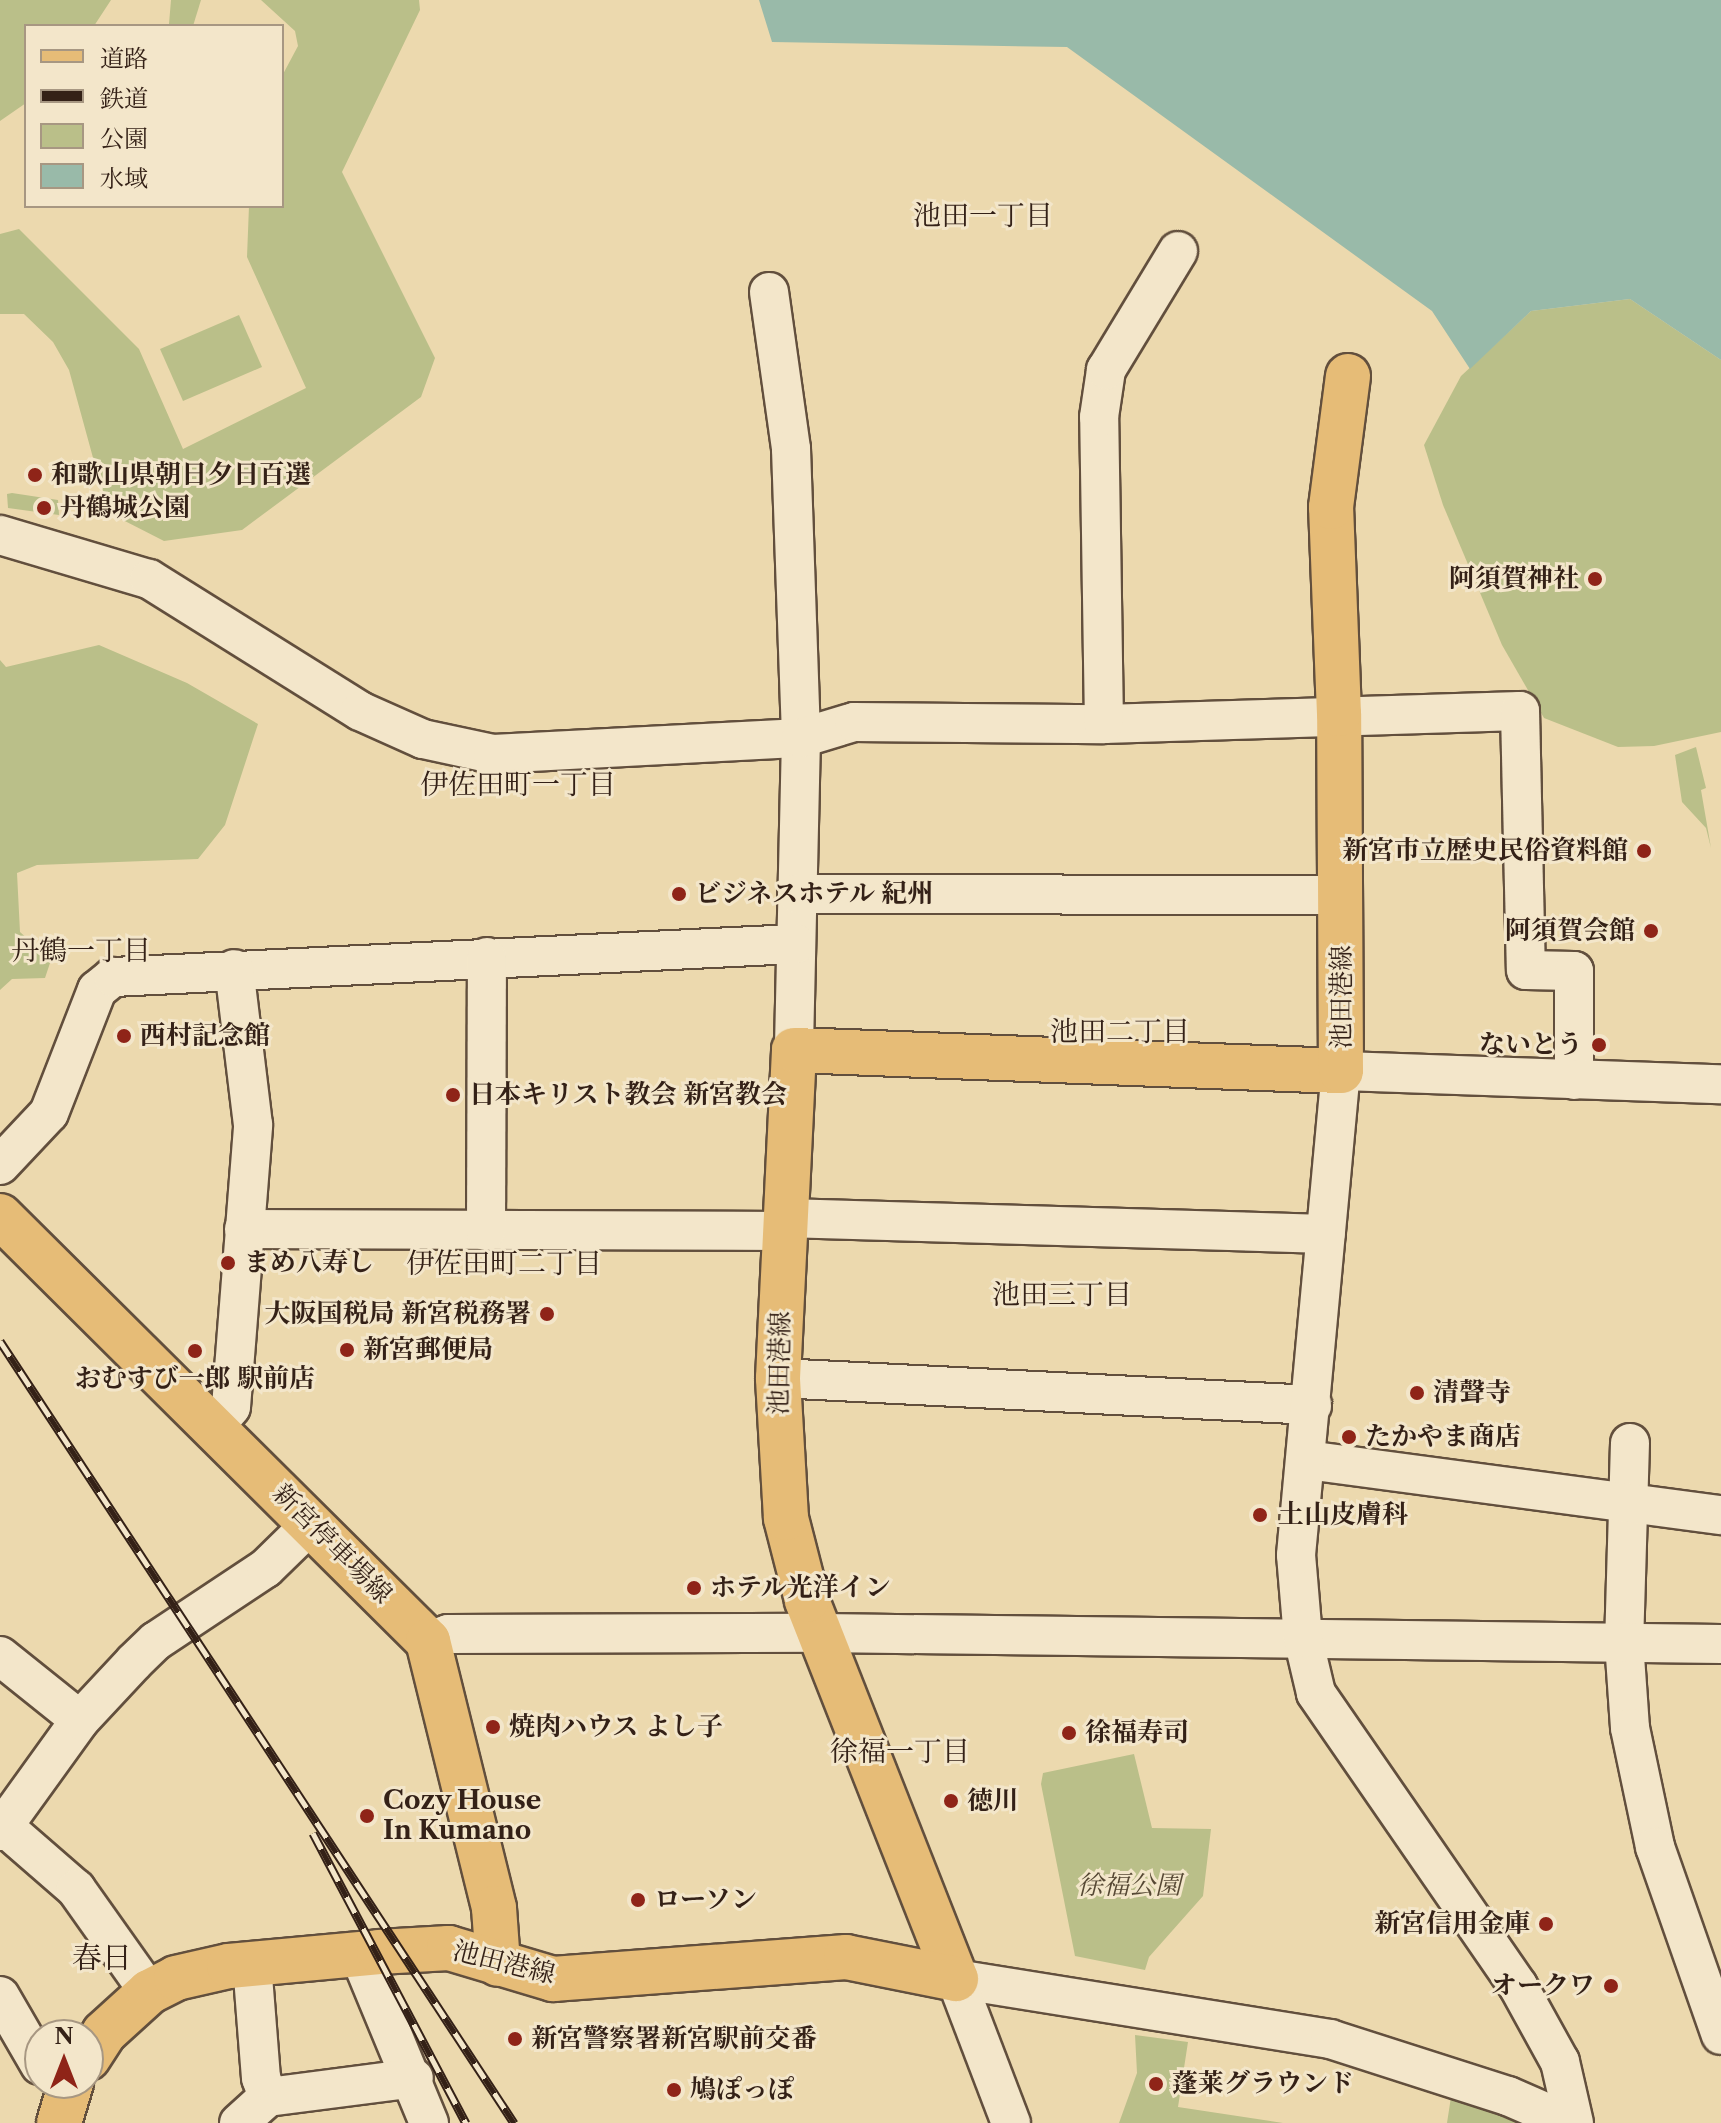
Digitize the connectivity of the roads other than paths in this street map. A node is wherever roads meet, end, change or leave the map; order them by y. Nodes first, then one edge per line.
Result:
1 (1178, 251) dead end
2 (769, 292) dead end
3 (1348, 376) dead end
4 (1, 535) edge
5 (1339, 714) junction
6 (1104, 724) junction
7 (801, 738) junction
8 (797, 894) junction
9 (1342, 895) junction
10 (796, 944) junction
11 (487, 957) junction
12 (234, 969) junction
13 (794, 1050) junction
14 (1341, 1071) junction
15 (1574, 1080) junction
16 (1721, 1084) edge
17 (0, 1165) edge
18 (0, 1216) edge
19 (785, 1224) junction
20 (244, 1229) junction
21 (486, 1231) junction
22 (1326, 1234) junction
23 (778, 1378) junction
24 (1312, 1405) junction
25 (216, 1425) junction
26 (1630, 1443) dead end
27 (1307, 1460) junction
28 (1626, 1503) junction
29 (1721, 1515) edge
30 (310, 1525) junction
31 (822, 1633) junction
32 (1303, 1638) junction
33 (428, 1641) junction
34 (1624, 1642) junction
35 (1721, 1644) edge
36 (0, 1656) edge
37 (80, 1720) junction
38 (1, 1827) edge
39 (359, 1954) junction
40 (252, 1964) junction
41 (498, 1964) junction
42 (956, 1979) junction
43 (149, 1992) junction
44 (0, 1996) edge
45 (104, 2033) edge
46 (1721, 2035) edge
47 (24, 2037) edge
48 (414, 2078) junction
49 (268, 2097) junction
50 (66, 2099) edge
51 (59, 2123) edge
52 (239, 2123) edge
53 (429, 2123) edge
54 (1011, 2123) edge
55 (1572, 2123) edge

1 - 6 street
2 - 7 street
3 - 5 main road, 池田港線
4 - 7 street
5 - 6 street
5 - 9 main road, 池田港線
5 - 15 street
6 - 7 street
7 - 8 street
8 - 9 street
8 - 10 street
9 - 14 main road, 池田港線
10 - 11 street
10 - 13 street
11 - 12 street
11 - 21 street
12 - 17 street
12 - 20 street
13 - 14 main road, 池田港線
13 - 19 main road, 池田港線
14 - 15 street
14 - 22 street
15 - 16 street
18 - 25 main road, 新宮停車場線
19 - 21 street
19 - 22 street
19 - 23 main road, 池田港線
20 - 21 street
20 - 25 street
22 - 24 street
23 - 24 street
23 - 31 main road, 池田港線
24 - 27 street
25 - 30 main road, 新宮停車場線
26 - 28 street
27 - 28 street
27 - 32 street
28 - 29 street
28 - 34 street
30 - 33 main road, 新宮停車場線
30 - 37 street
31 - 32 street
31 - 33 street
31 - 42 main road, 池田港線
32 - 34 street
32 - 55 street
33 - 41 main road
34 - 35 street
34 - 46 street
36 - 37 street
37 - 38 street
38 - 43 street
39 - 40 main road, 池田港線
39 - 41 main road, 池田港線
39 - 48 street
40 - 43 main road, 池田港線
40 - 49 street
41 - 42 main road, 池田港線
42 - 54 street
42 - 55 street
43 - 45 main road, 池田港線
44 - 47 street
48 - 49 street
48 - 53 street
49 - 52 street
50 - 51 main road

